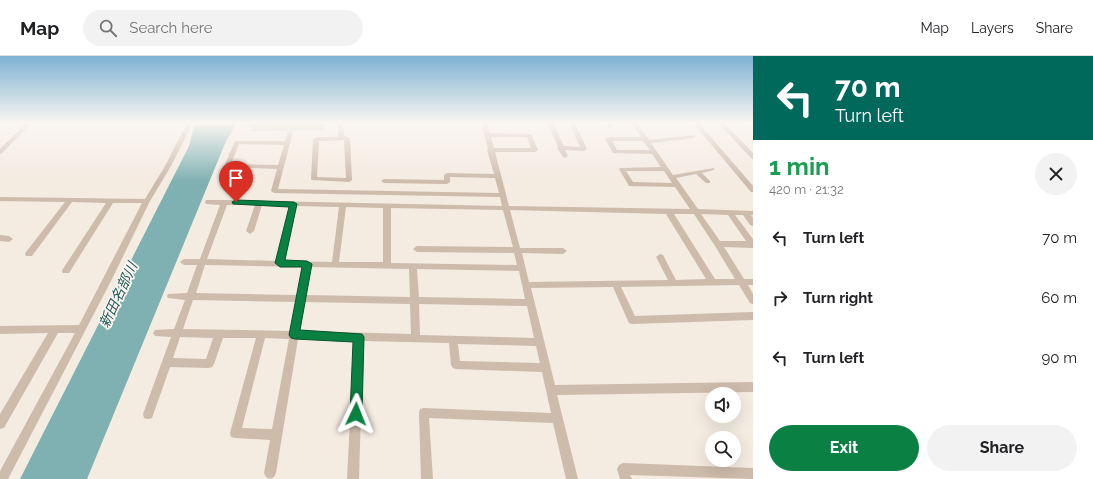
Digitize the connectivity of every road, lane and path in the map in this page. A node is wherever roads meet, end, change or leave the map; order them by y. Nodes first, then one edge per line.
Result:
1 (9, 143) edge
2 (180, 143) edge
3 (237, 143) edge
4 (273, 143) edge
5 (286, 143) joint
6 (316, 143) edge
7 (347, 143) edge
8 (489, 143) edge
9 (532, 143) edge
10 (558, 143) edge
11 (581, 143) edge
12 (610, 143) edge
13 (648, 143) edge
14 (713, 143) edge
15 (740, 143) edge
16 (560, 148) junction
17 (490, 150) junction
18 (0, 152) edge
19 (654, 152) junction
20 (565, 156) dead end
21 (753, 157) edge
22 (280, 167) junction
23 (666, 169) junction
24 (712, 169) dead end
25 (697, 172) junction
26 (498, 176) junction
27 (671, 177) junction
28 (384, 181) dead end
29 (708, 182) dead end
30 (677, 185) junction
31 (753, 190) edge
32 (335, 192) junction
33 (502, 195) junction
34 (0, 199) edge
35 (70, 200) junction
36 (111, 201) junction
37 (147, 201) junction
38 (208, 202) dead end
39 (224, 202) junction
40 (258, 203) junction
41 (294, 204) junction
42 (333, 204) junction
43 (343, 205) junction
44 (387, 206) junction
45 (506, 208) junction
46 (669, 212) junction
47 (696, 213) junction
48 (730, 213) junction
49 (745, 213) junction
50 (753, 213) edge
51 (753, 223) edge
52 (250, 230) dead end
53 (0, 238) edge
54 (9, 239) dead end
55 (718, 244) junction
56 (752, 245) edge
57 (417, 249) dead end
58 (516, 250) junction
59 (563, 251) dead end
60 (29, 254) dead end
61 (660, 257) dead end
62 (184, 262) dead end
63 (202, 262) junction
64 (280, 263) junction
65 (307, 264) junction
66 (335, 265) junction
67 (387, 266) junction
68 (413, 267) junction
69 (522, 268) junction
70 (66, 271) dead end
71 (712, 282) junction
72 (741, 282) junction
73 (753, 282) edge
74 (674, 283) junction
75 (616, 284) junction
76 (526, 285) junction
77 (171, 296) dead end
78 (190, 296) junction
79 (302, 298) junction
80 (415, 301) junction
81 (753, 301) edge
82 (530, 303) junction
83 (753, 316) edge
84 (81, 329) junction
85 (55, 330) junction
86 (1, 331) edge
87 (158, 333) dead end
88 (176, 333) junction
89 (219, 335) junction
90 (261, 335) junction
91 (295, 335) junction
92 (359, 337) junction
93 (416, 339) junction
94 (453, 340) junction
95 (539, 342) junction
96 (166, 362) junction
97 (544, 368) junction
98 (753, 387) edge
99 (551, 390) junction
100 (148, 414) dead end
101 (557, 418) junction
102 (0, 424) edge
103 (278, 435) junction
104 (270, 473) dead end
105 (753, 474) edge
106 (687, 475) edge
107 (712, 476) edge
108 (2, 479) edge
109 (353, 479) edge
110 (427, 479) edge
111 (572, 479) edge
112 (626, 479) edge

1 - 18 street
2 - 37 street
3 - 22 street
4 - 5 street
5 - 22 street
6 - 7 street
8 - 17 street
9 - 17 street
10 - 16 street
11 - 16 street
12 - 19 street
13 - 19 street
14 - 31 street
15 - 21 street
16 - 20 street
17 - 26 street
19 - 23 street
22 - 32 street
23 - 27 street
23 - 30 street
24 - 25 street
25 - 27 street
25 - 29 street
26 - 28 street
26 - 33 street
27 - 30 street
30 - 47 street
32 - 33 street
32 - 42 street
33 - 45 street
34 - 35 street
35 - 36 street
35 - 60 street
36 - 37 street
36 - 70 street
37 - 84 street
38 - 39 street
39 - 40 street
39 - 63 street
40 - 41 street
40 - 52 street
41 - 42 street
41 - 64 street
42 - 43 street
43 - 44 street
43 - 66 street
44 - 45 street
44 - 67 street
45 - 46 street
45 - 58 street
46 - 47 street
46 - 71 street
47 - 48 street
47 - 55 street
48 - 49 street
48 - 56 street
49 - 50 street
49 - 51 street
53 - 54 street
55 - 56 street
55 - 72 street
57 - 58 street
58 - 59 street
58 - 69 street
61 - 74 street
62 - 63 street
63 - 64 street
63 - 78 street
64 - 65 street
65 - 66 street
65 - 79 street
66 - 67 street
67 - 68 street
68 - 69 street
68 - 80 street
69 - 76 street
71 - 72 street
71 - 74 street
72 - 73 street
72 - 81 street
74 - 75 street
75 - 76 street
75 - 83 street
76 - 82 street
77 - 78 street
78 - 79 street
78 - 88 street
79 - 80 street
79 - 91 street
80 - 82 street
80 - 93 street
82 - 95 street
84 - 85 street
84 - 108 street
85 - 86 street
85 - 102 street
87 - 88 street
88 - 89 street
88 - 96 street
89 - 90 street
89 - 96 street
90 - 91 street
90 - 103 street
91 - 92 street
91 - 103 street
92 - 93 street
92 - 109 street
93 - 94 street
94 - 95 street
94 - 97 street
95 - 97 street
96 - 100 street
97 - 99 street
98 - 99 street
99 - 101 street
101 - 110 street
101 - 111 street
103 - 104 street
105 - 107 street
106 - 107 street
106 - 112 street

